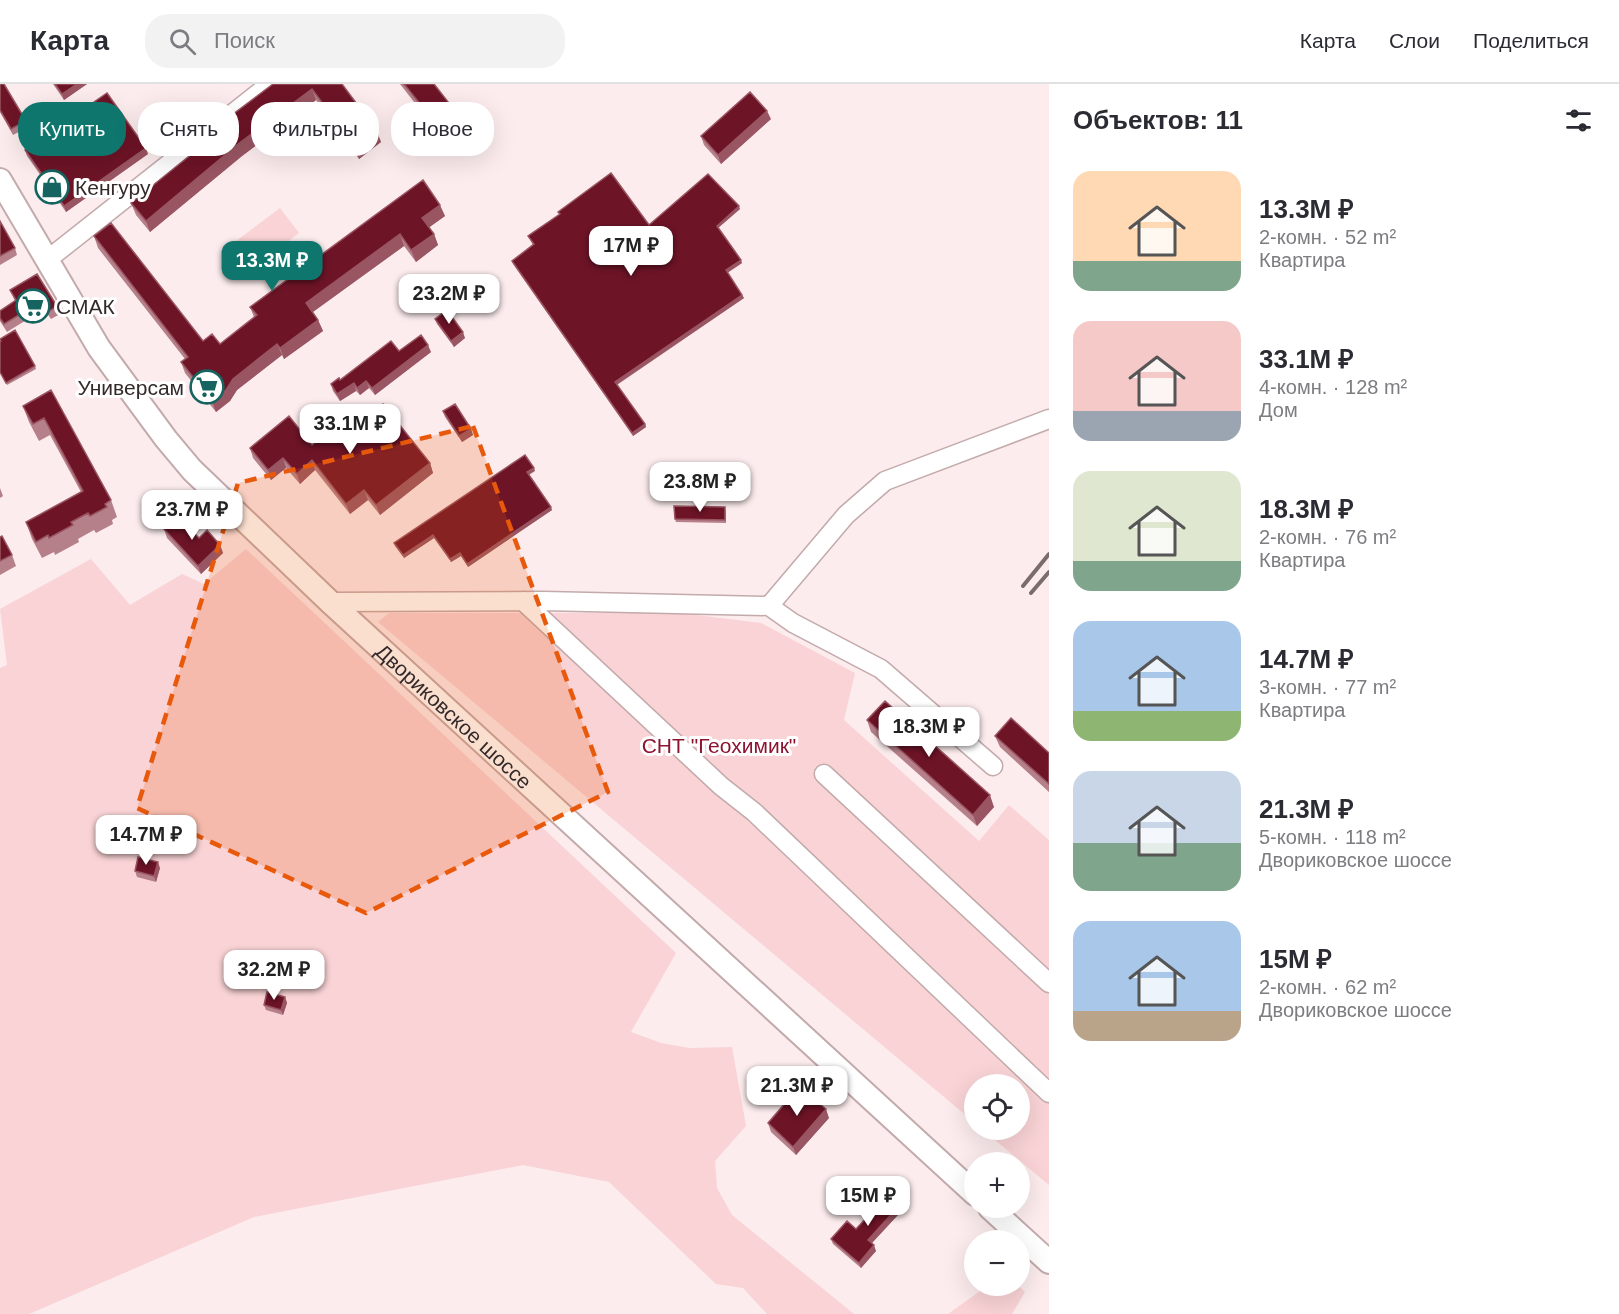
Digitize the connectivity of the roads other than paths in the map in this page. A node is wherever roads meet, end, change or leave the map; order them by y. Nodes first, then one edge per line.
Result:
1 (270, 84) edge
2 (0, 180) edge
3 (47, 260) junction
4 (1049, 419) edge
5 (523, 601) junction
6 (330, 602) junction
7 (769, 606) junction
8 (993, 766) dead end
9 (824, 774) dead end
10 (1049, 983) edge
11 (1049, 1093) edge
12 (964, 1184) edge
13 (1001, 1218) edge
14 (1049, 1262) edge

1 - 3 street
2 - 3 main road, Двориковское шоссе
3 - 6 main road, Двориковское шоссе
4 - 7 street
5 - 6 street
5 - 7 street
5 - 11 street
6 - 12 main road, Двориковское шоссе
7 - 8 street
9 - 10 street
13 - 14 main road

